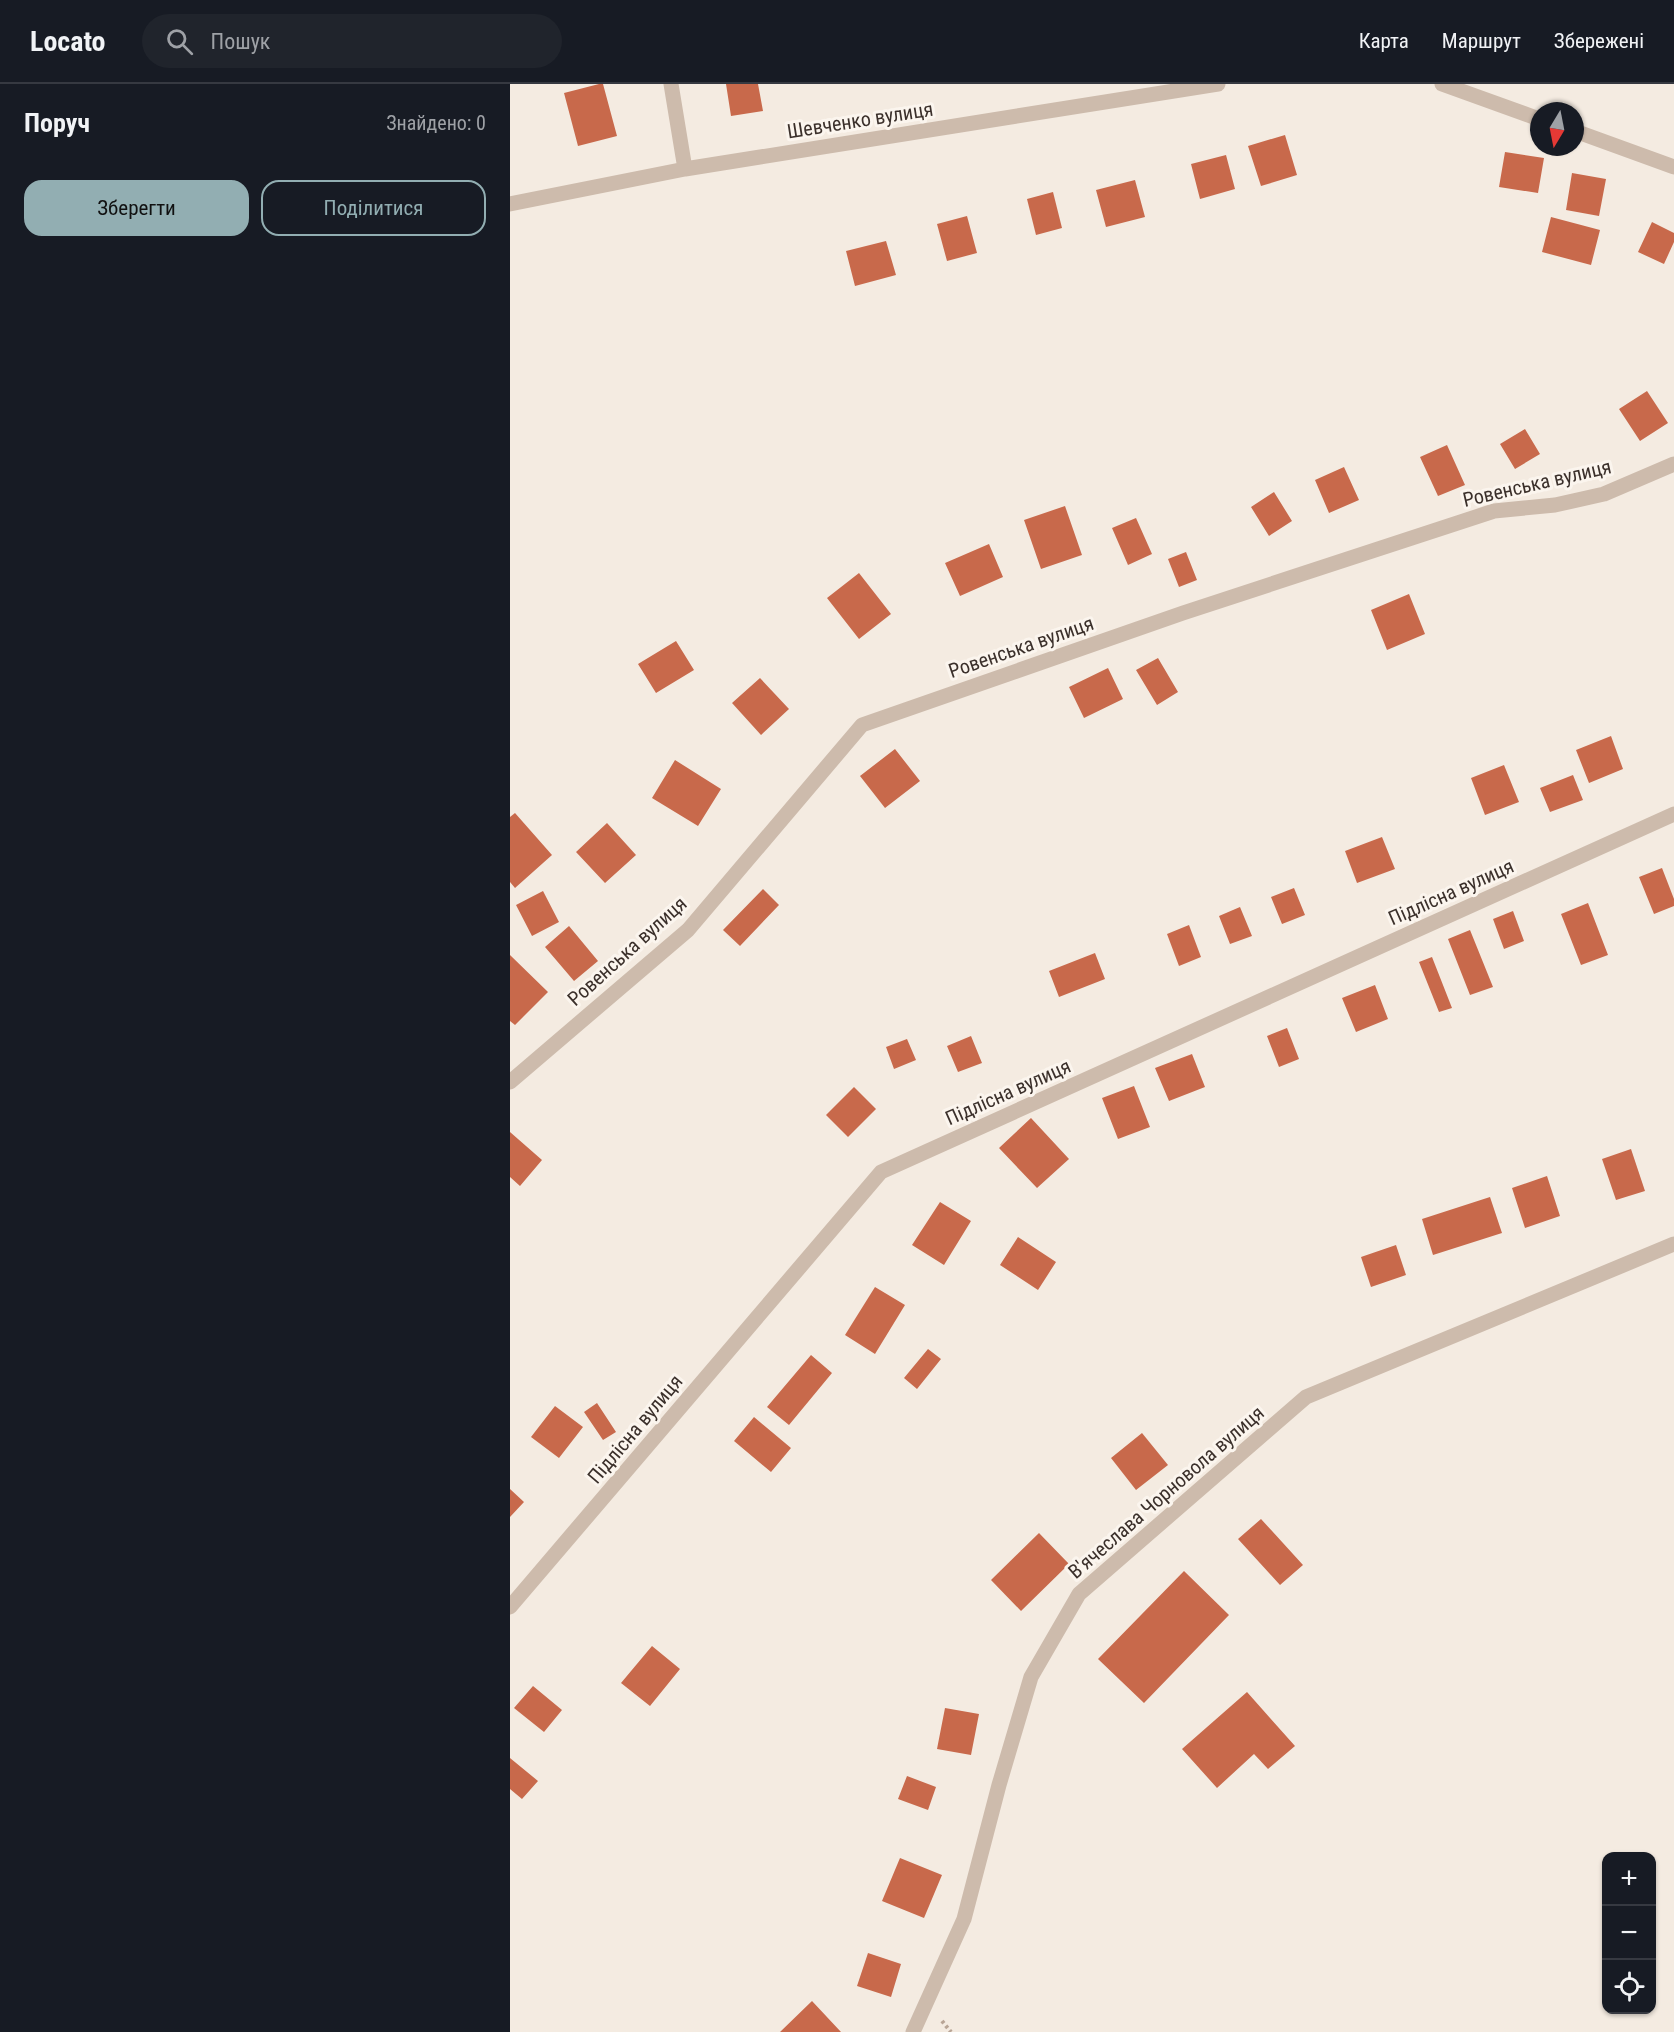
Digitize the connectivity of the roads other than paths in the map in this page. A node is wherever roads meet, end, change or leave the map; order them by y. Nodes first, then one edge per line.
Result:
1 (671, 84) edge
2 (1218, 84) edge
3 (1442, 84) edge
4 (1530, 116) edge
5 (1584, 135) edge
6 (1674, 167) edge
7 (685, 169) junction
8 (510, 204) edge
9 (1674, 464) edge
10 (1674, 814) edge
11 (510, 1082) edge
12 (1674, 1244) edge
13 (510, 1608) edge
14 (913, 2032) edge

1 - 7 street
2 - 7 street, Шевченко вулиця
3 - 4 street
5 - 6 street
7 - 8 street, Шевченко вулиця
9 - 11 street, Ровенська вулиця
10 - 13 street, Підлісна вулиця
12 - 14 street, В'ячеслава Чорновола вулиця

